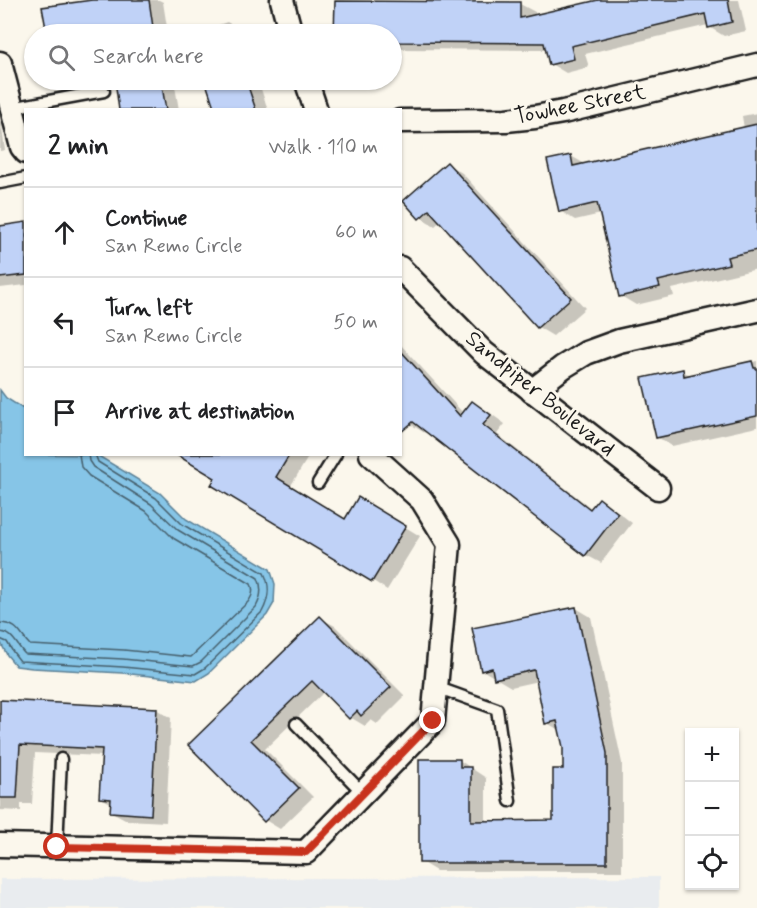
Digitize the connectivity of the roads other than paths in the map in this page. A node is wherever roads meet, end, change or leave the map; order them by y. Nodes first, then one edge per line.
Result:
1 (282, 0) edge
2 (288, 24) edge
3 (0, 63) edge
4 (757, 65) edge
5 (309, 90) edge
6 (104, 91) dead end
7 (11, 108) junction
8 (315, 108) edge
9 (402, 121) edge
10 (24, 150) edge
11 (24, 178) edge
12 (0, 183) edge
13 (402, 270) edge
14 (757, 310) edge
15 (532, 391) junction
16 (335, 456) edge
17 (373, 456) edge
18 (318, 483) dead end
19 (658, 488) dead end
20 (436, 687) junction
21 (296, 724) dead end
22 (61, 759) dead end
23 (363, 793) junction
24 (510, 801) dead end
25 (0, 845) edge
26 (57, 847) junction

1 - 2 street
3 - 7 street
4 - 9 street, Towhee Street
5 - 8 street
6 - 7 lane
7 - 10 street
11 - 12 lane
13 - 15 street, Sandpiper Boulevard
14 - 15 street
15 - 19 street, Sandpiper Boulevard
16 - 18 lane
17 - 20 street
20 - 23 street
20 - 24 lane
21 - 23 lane
22 - 26 lane
23 - 26 street
25 - 26 street

